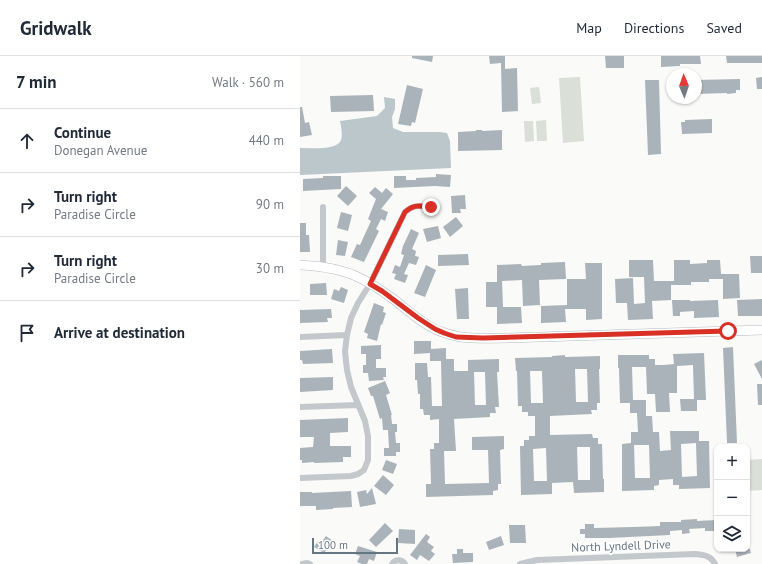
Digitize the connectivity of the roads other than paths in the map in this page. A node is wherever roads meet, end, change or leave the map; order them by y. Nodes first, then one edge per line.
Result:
1 (322, 207) dead end
2 (431, 207) dead end
3 (300, 265) edge
4 (323, 267) junction
5 (370, 284) junction
6 (762, 330) edge
7 (347, 335) junction
8 (300, 337) edge
9 (358, 405) junction
10 (300, 407) edge
11 (300, 478) edge
12 (610, 561) edge
13 (523, 563) edge
14 (302, 564) edge
15 (310, 564) edge
16 (392, 564) edge
17 (405, 564) edge
18 (715, 564) edge

1 - 4 street
2 - 5 street
3 - 4 street
4 - 5 street
5 - 6 street
5 - 7 street
7 - 8 street
7 - 9 street
9 - 10 street
9 - 11 street
12 - 13 street, North Lyndell Drive
12 - 18 street, North Lyndell Drive
14 - 15 street
16 - 17 street

